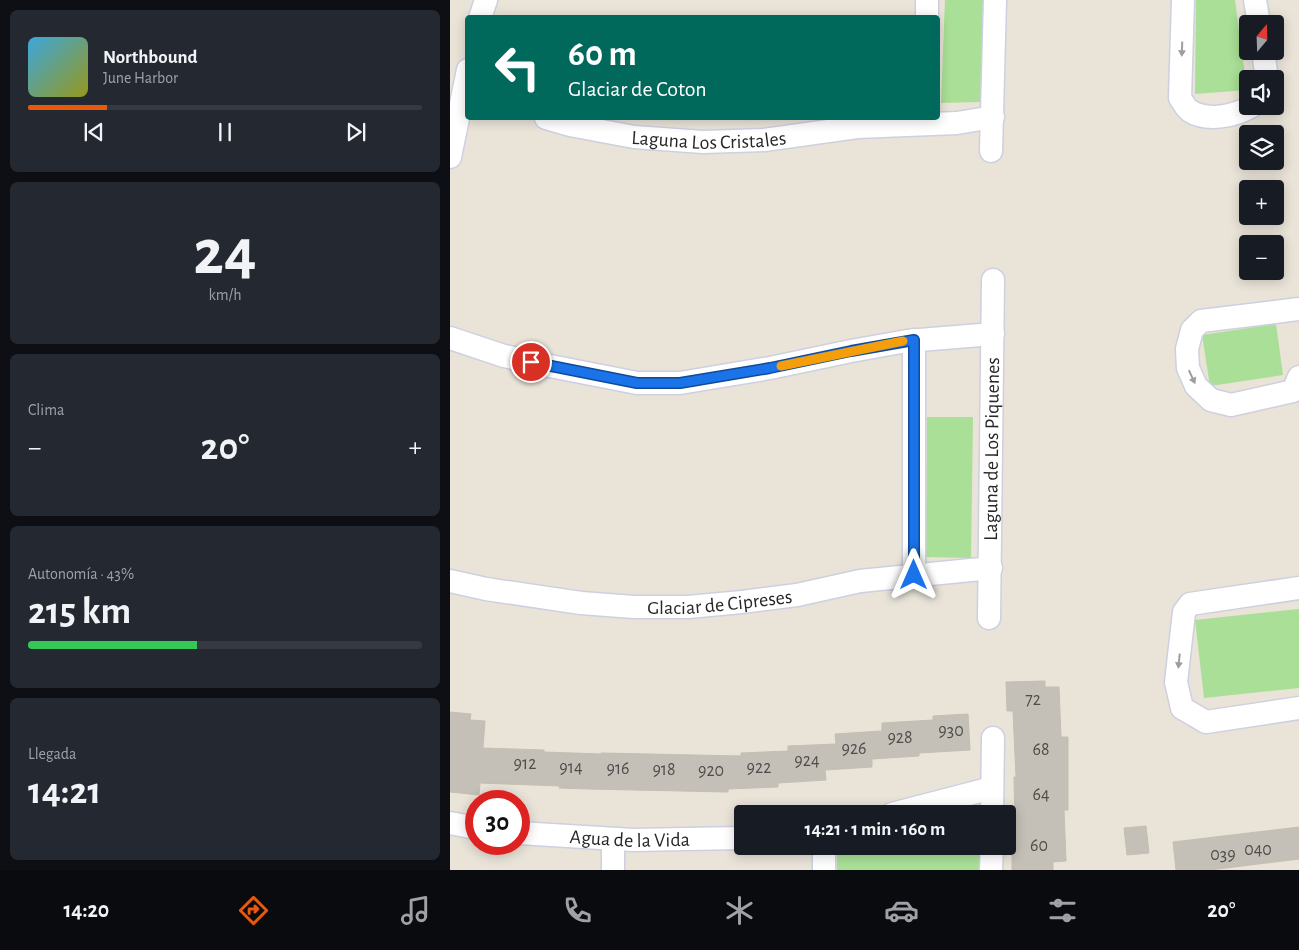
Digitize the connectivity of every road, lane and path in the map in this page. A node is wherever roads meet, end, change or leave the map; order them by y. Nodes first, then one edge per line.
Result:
1 (486, 0) edge
2 (927, 0) edge
3 (995, 0) edge
4 (1183, 0) edge
5 (1255, 0) edge
6 (481, 15) edge
7 (927, 15) edge
8 (1257, 15) edge
9 (465, 87) edge
10 (1239, 112) edge
11 (993, 117) junction
12 (553, 120) edge
13 (930, 120) edge
14 (991, 151) dead end
15 (450, 157) edge
16 (993, 280) dead end
17 (1299, 309) edge
18 (993, 334) junction
19 (450, 338) edge
20 (914, 340) junction
21 (1299, 377) edge
22 (991, 568) junction
23 (914, 575) junction
24 (450, 581) edge
25 (1299, 588) edge
26 (989, 618) dead end
27 (1299, 708) edge
28 (993, 738) dead end
29 (992, 788) junction
30 (927, 805) edge
31 (992, 805) edge
32 (450, 823) edge
33 (465, 826) edge
34 (530, 834) edge
35 (734, 838) edge
36 (613, 839) junction
37 (824, 855) edge
38 (992, 855) edge
39 (613, 870) edge
40 (824, 870) edge
41 (992, 870) edge

1 - 6 street
2 - 7 street
3 - 11 street
4 -> 10 street
5 - 8 street
9 - 15 street
11 - 13 street, Laguna Los Cristales
11 - 14 street
12 - 13 street, Laguna Los Cristales
16 - 18 street, Laguna de Los Piquenes
17 -> 21 street
18 - 20 street
18 - 22 street, Laguna de Los Piquenes
19 - 20 street
20 - 23 street
22 - 23 street, Glaciar de Cipreses
22 - 26 street, Laguna de Los Piquenes
23 - 24 street, Glaciar de Cipreses
25 -> 27 street
28 - 29 street
29 - 30 street
29 - 31 street
32 - 33 street
34 - 36 street, Agua de la Vida
35 - 36 street, Agua de la Vida
36 - 39 street
37 - 40 street
38 - 41 street

